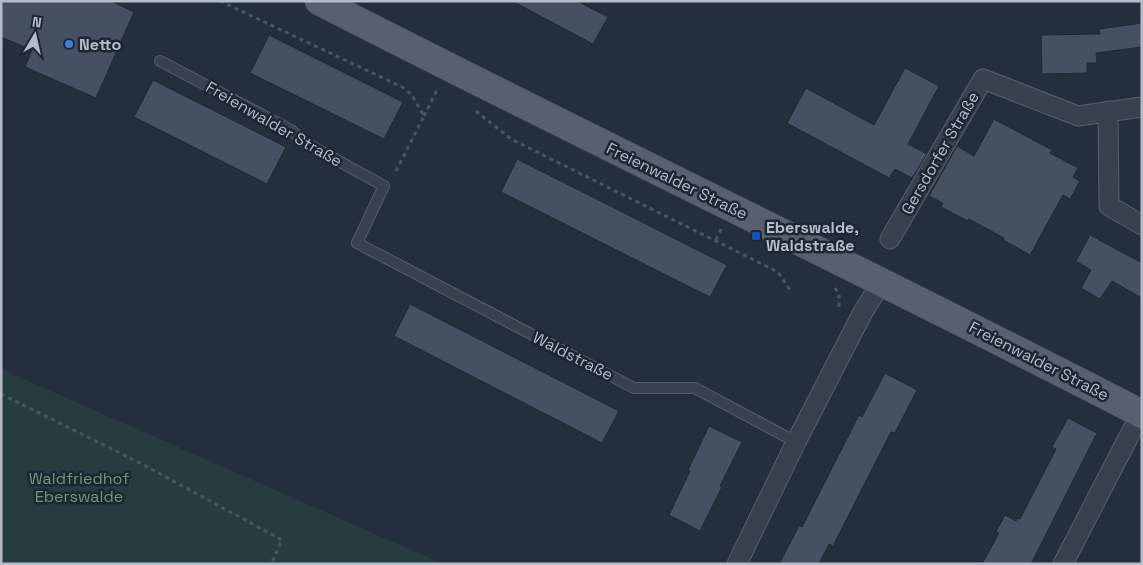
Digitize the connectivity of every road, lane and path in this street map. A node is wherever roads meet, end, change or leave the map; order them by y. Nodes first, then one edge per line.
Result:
1 (220, 1) edge
2 (319, 1) edge
3 (160, 61) dead end
4 (440, 85) dead end
5 (468, 105) dead end
6 (1142, 106) edge
7 (1108, 111) junction
8 (424, 116) junction
9 (384, 186) junction
10 (1142, 225) edge
11 (722, 226) dead end
12 (890, 239) dead end
13 (716, 240) junction
14 (831, 282) dead end
15 (882, 282) junction
16 (790, 290) dead end
17 (838, 317) dead end
18 (1, 394) edge
19 (1141, 413) edge
20 (796, 442) junction
21 (271, 564) edge
22 (737, 564) edge
23 (1063, 564) edge

1 - 8 path
2 - 15 main road, Freienwalder Straße
3 - 9 lane, Freienwalder Straße
4 - 8 path
5 - 13 path
6 - 7 street, Gersdorfer Straße
7 - 10 street
7 - 12 street, Gersdorfer Straße
8 - 9 path
9 - 20 lane, Waldstraße
11 - 13 path
13 - 16 path
14 - 17 path
15 - 19 main road, Freienwalder Straße
15 - 20 street
18 - 21 path
19 - 23 street
20 - 22 street

